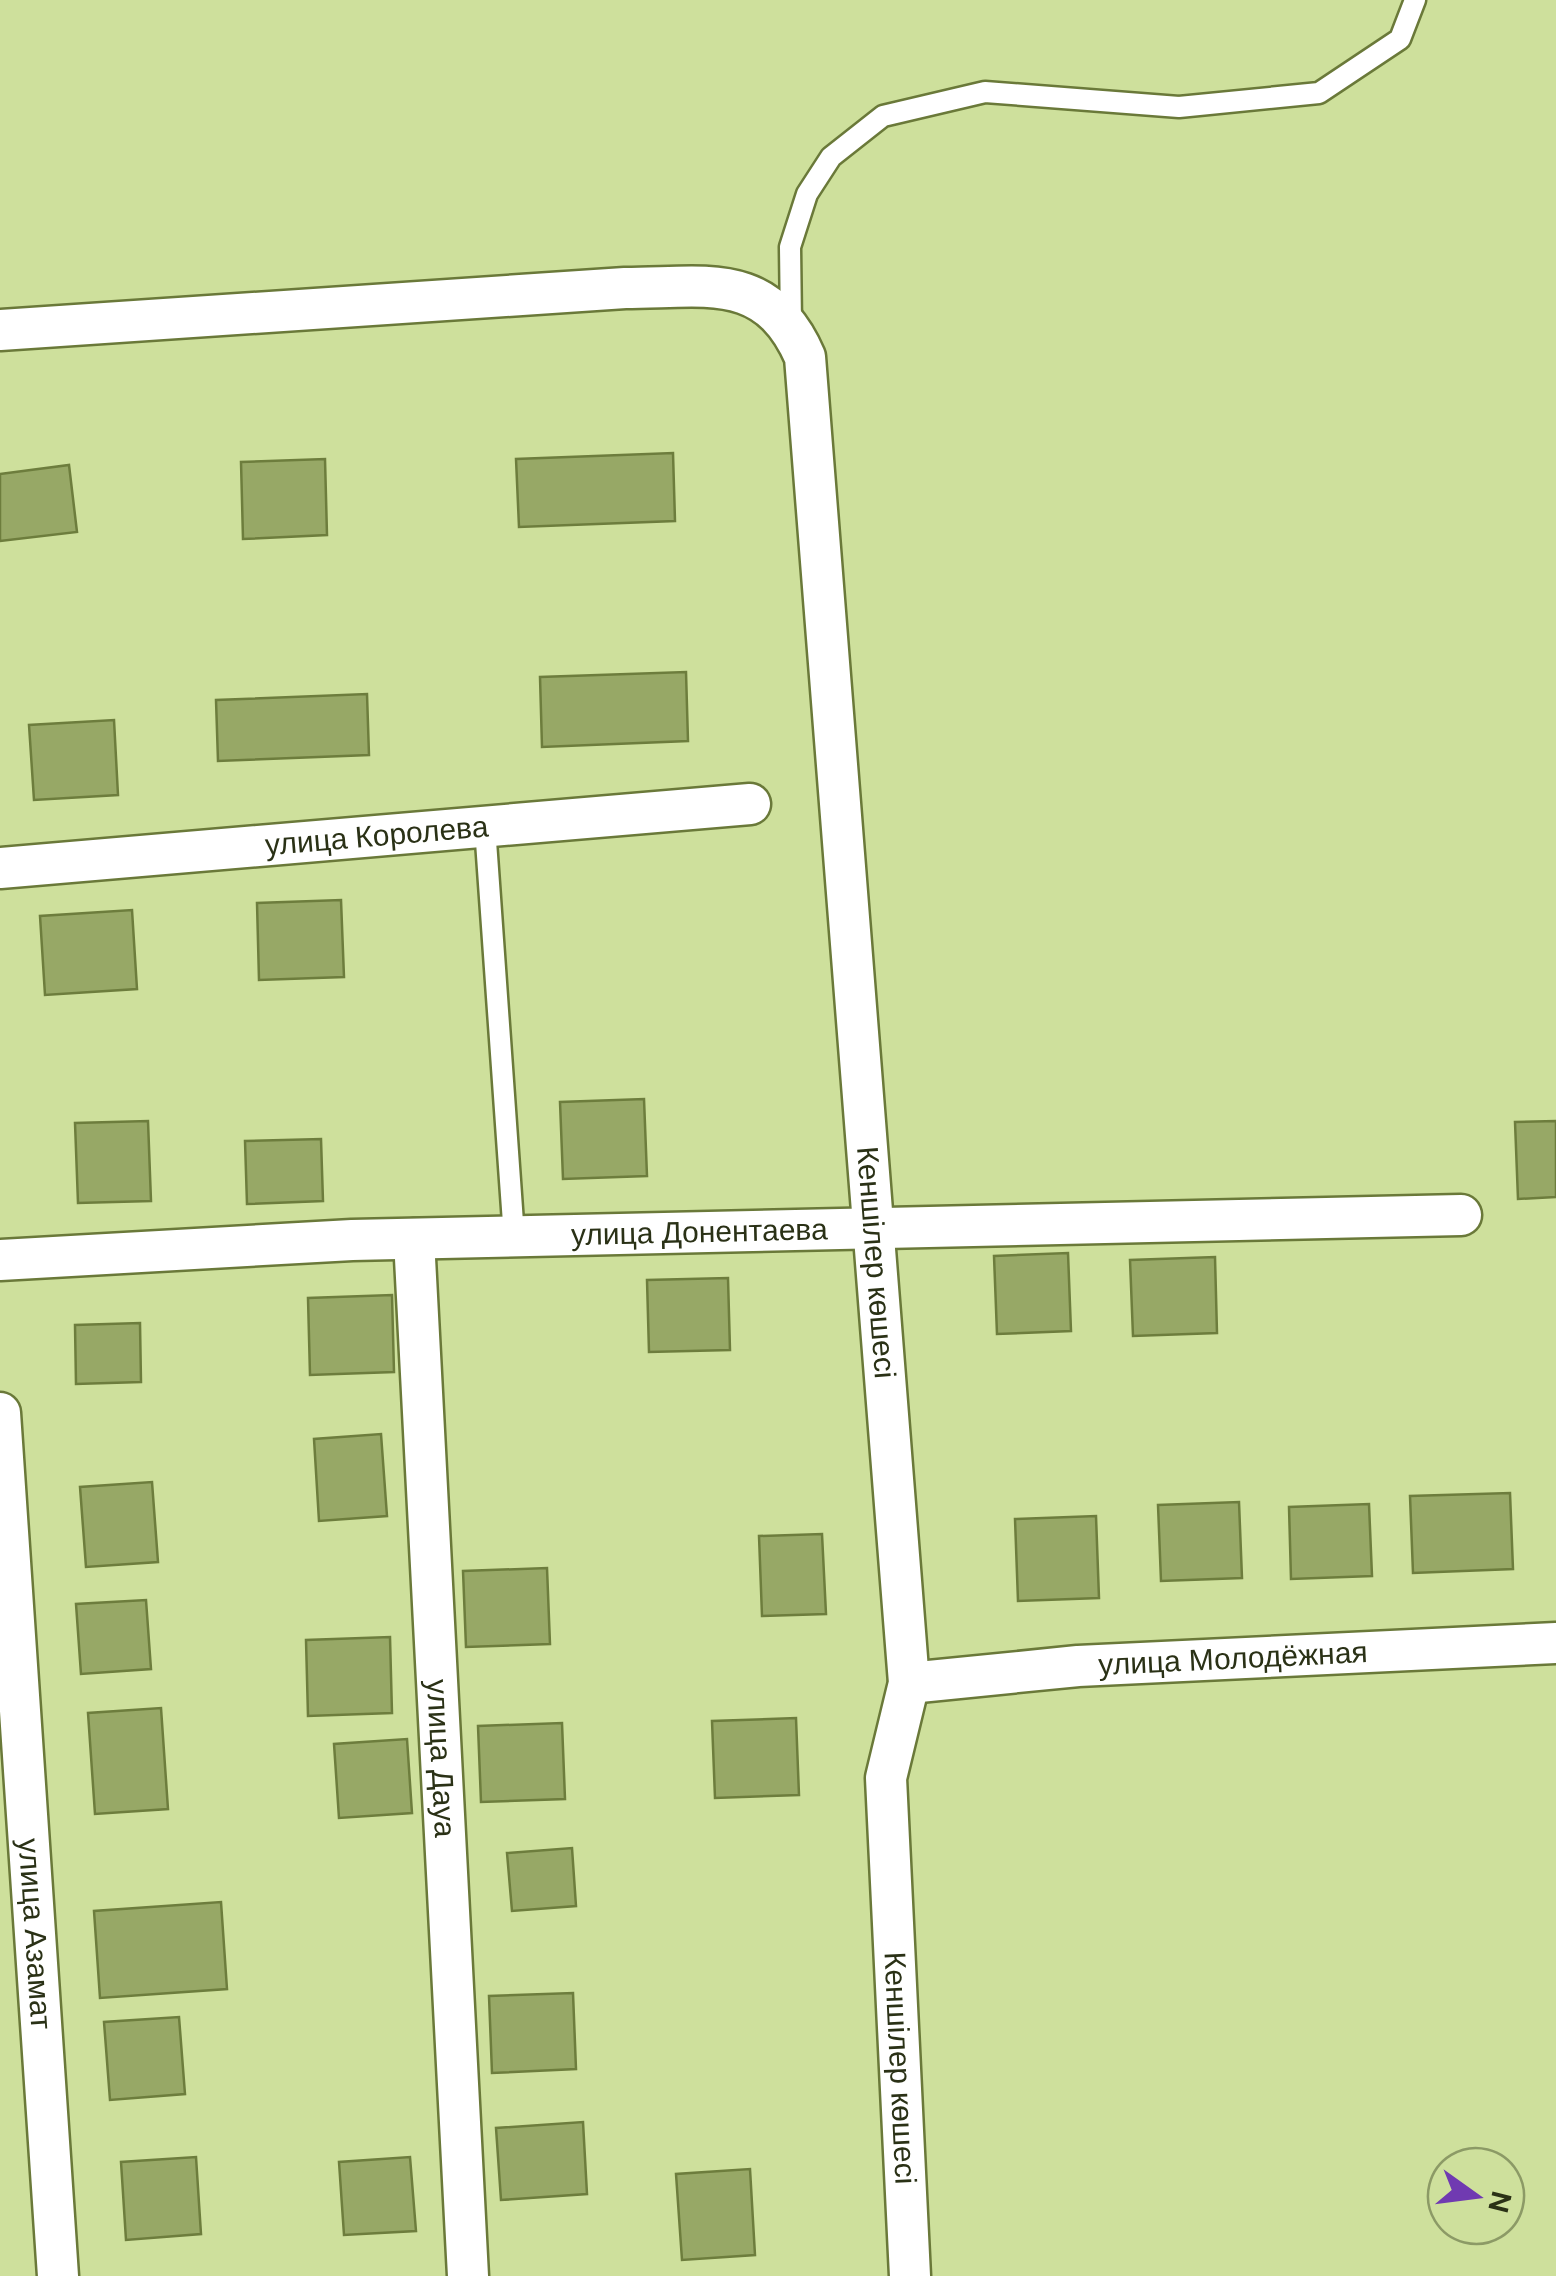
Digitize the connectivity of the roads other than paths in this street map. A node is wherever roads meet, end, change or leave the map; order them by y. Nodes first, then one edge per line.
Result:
1 (1415, 0) edge
2 (790, 324) junction
3 (0, 330) edge
4 (750, 804) dead end
5 (485, 827) junction
6 (0, 868) edge
7 (1460, 1216) dead end
8 (876, 1229) junction
9 (514, 1236) junction
10 (414, 1239) junction
11 (0, 1260) edge
12 (0, 1413) edge
13 (1556, 1643) edge
14 (909, 1683) junction
15 (58, 2276) edge
16 (468, 2276) edge
17 (910, 2276) edge

1 - 2 lane
2 - 3 street
2 - 8 street, Кеншілер көшесі
4 - 5 street, улица Королева
5 - 6 street, улица Королева
5 - 9 lane
7 - 8 street, улица Донентаева
8 - 9 street, улица Донентаева
8 - 14 street, Кеншілер көшесі
9 - 10 street, улица Донентаева
10 - 11 street, улица Донентаева
10 - 16 street, улица Дауа
12 - 15 street, улица Азамат
13 - 14 street, улица Молодёжная
14 - 17 street, Кеншілер көшесі

